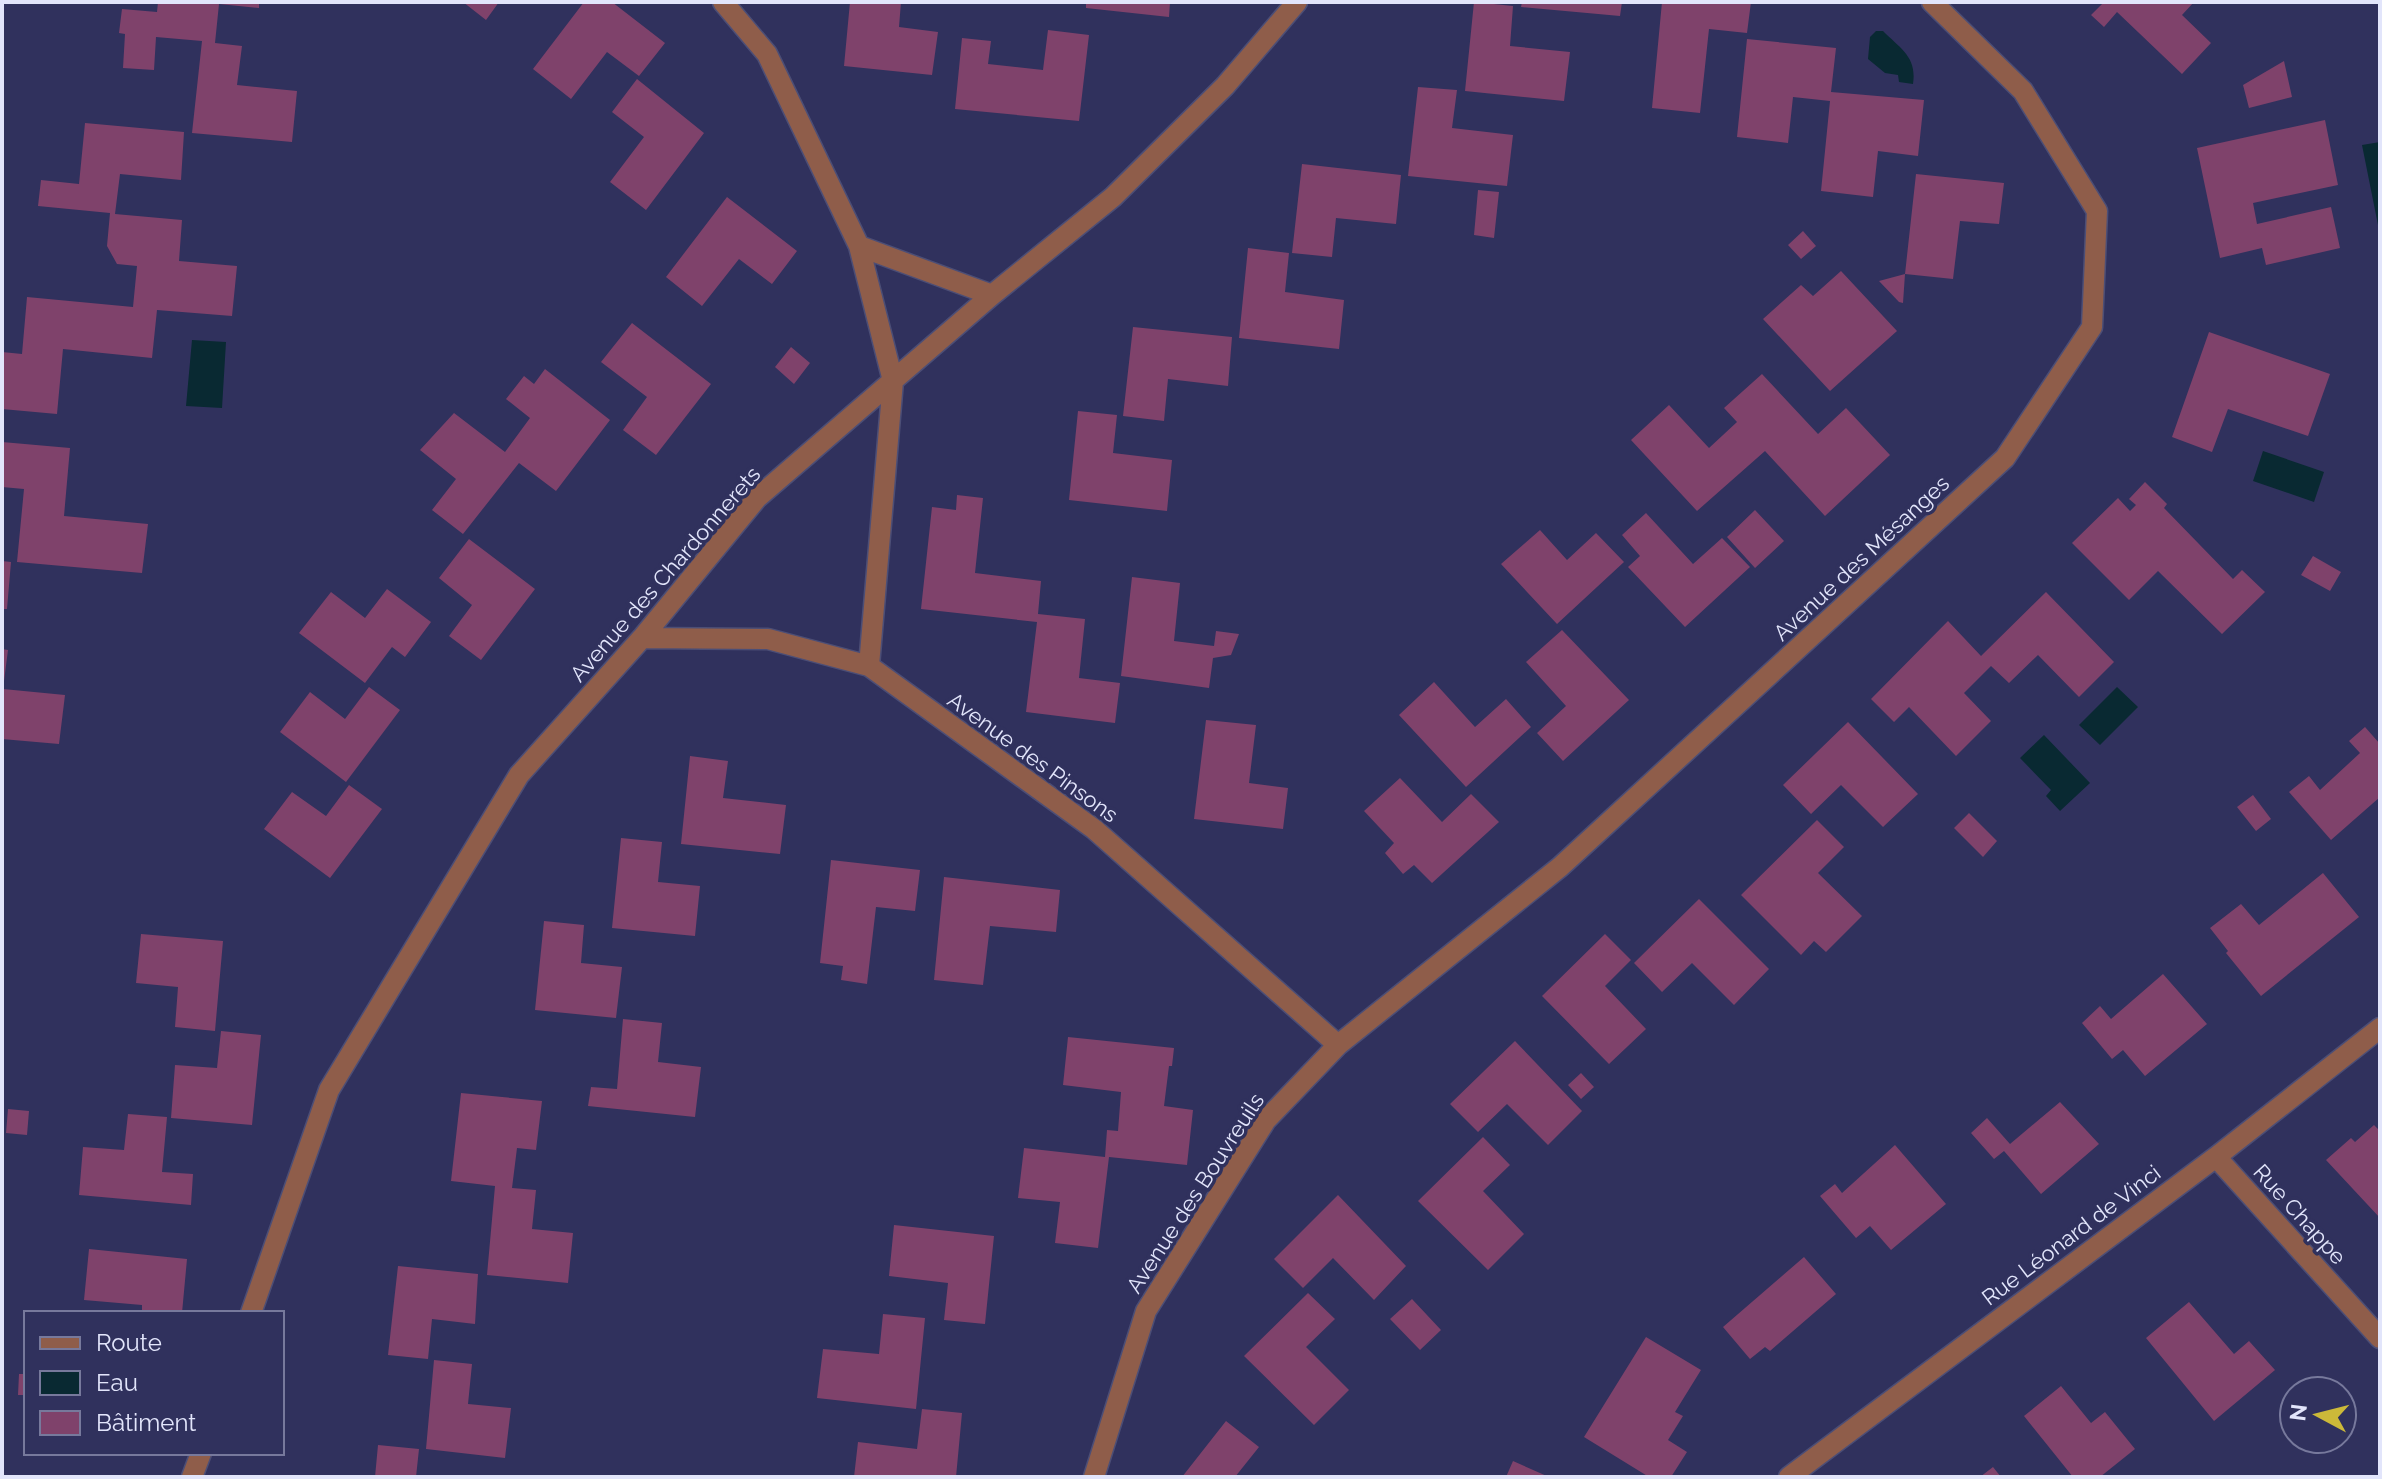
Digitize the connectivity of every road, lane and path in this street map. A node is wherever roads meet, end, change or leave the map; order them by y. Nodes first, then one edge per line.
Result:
1 (723, 2) edge
2 (1297, 2) edge
3 (1932, 2) edge
4 (859, 246) junction
5 (992, 295) junction
6 (893, 381) junction
7 (642, 638) junction
8 (869, 666) junction
9 (2380, 1028) edge
10 (1338, 1045) junction
11 (2216, 1157) junction
12 (252, 1311) edge
13 (2380, 1338) edge
14 (200, 1455) edge
15 (192, 1477) edge
16 (1094, 1477) edge
17 (1789, 1477) edge

1 - 4 street
2 - 5 street, Avenue des Chardonnerets
3 - 10 street, Avenue des Mésanges
4 - 5 street
4 - 6 street
5 - 6 street, Avenue des Chardonnerets
6 - 7 street, Avenue des Chardonnerets
6 - 8 street
7 - 8 street, Avenue des Pinsons
7 - 12 street, Avenue des Chardonnerets
8 - 10 street, Avenue des Pinsons
9 - 11 street, Rue Léonard de Vinci
10 - 16 street, Avenue des Bouvreuils
11 - 13 street, Rue Chappe
11 - 17 street, Rue Léonard de Vinci
14 - 15 street

